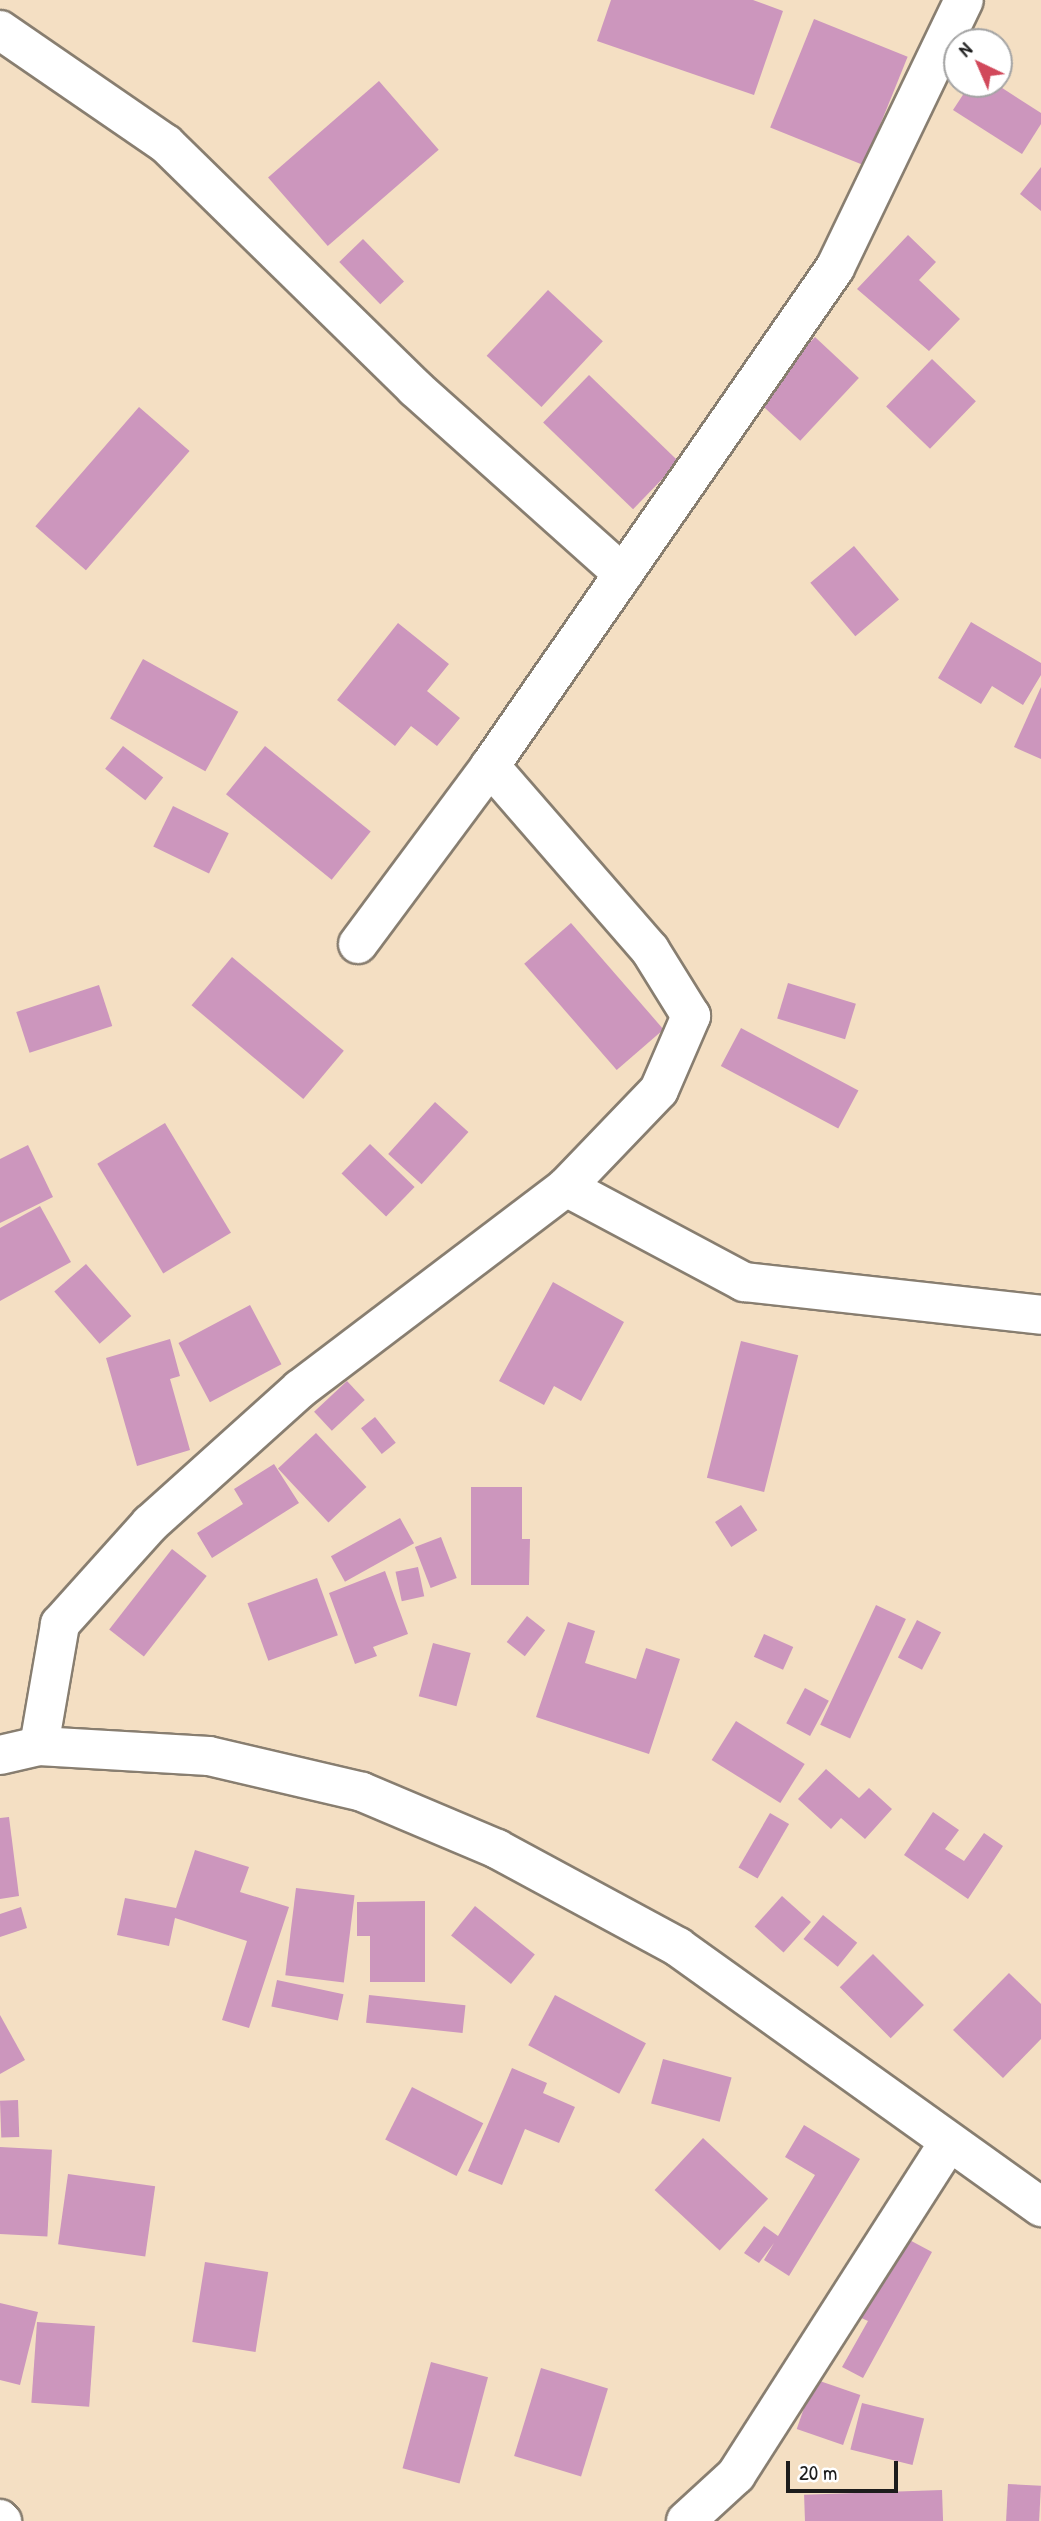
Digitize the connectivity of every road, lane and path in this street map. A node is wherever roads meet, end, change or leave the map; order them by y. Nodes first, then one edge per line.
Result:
1 (964, 0) edge
2 (0, 30) edge
3 (623, 574) junction
4 (490, 766) junction
5 (358, 944) dead end
6 (566, 1187) junction
7 (1041, 1315) edge
8 (39, 1746) junction
9 (0, 1755) edge
10 (948, 2143) junction
11 (1041, 2207) edge
12 (686, 2521) edge

1 - 3 street
2 - 3 street
3 - 4 street
4 - 5 street
4 - 6 street
6 - 7 street
6 - 8 street
8 - 9 street
8 - 10 street
10 - 11 street
10 - 12 street

